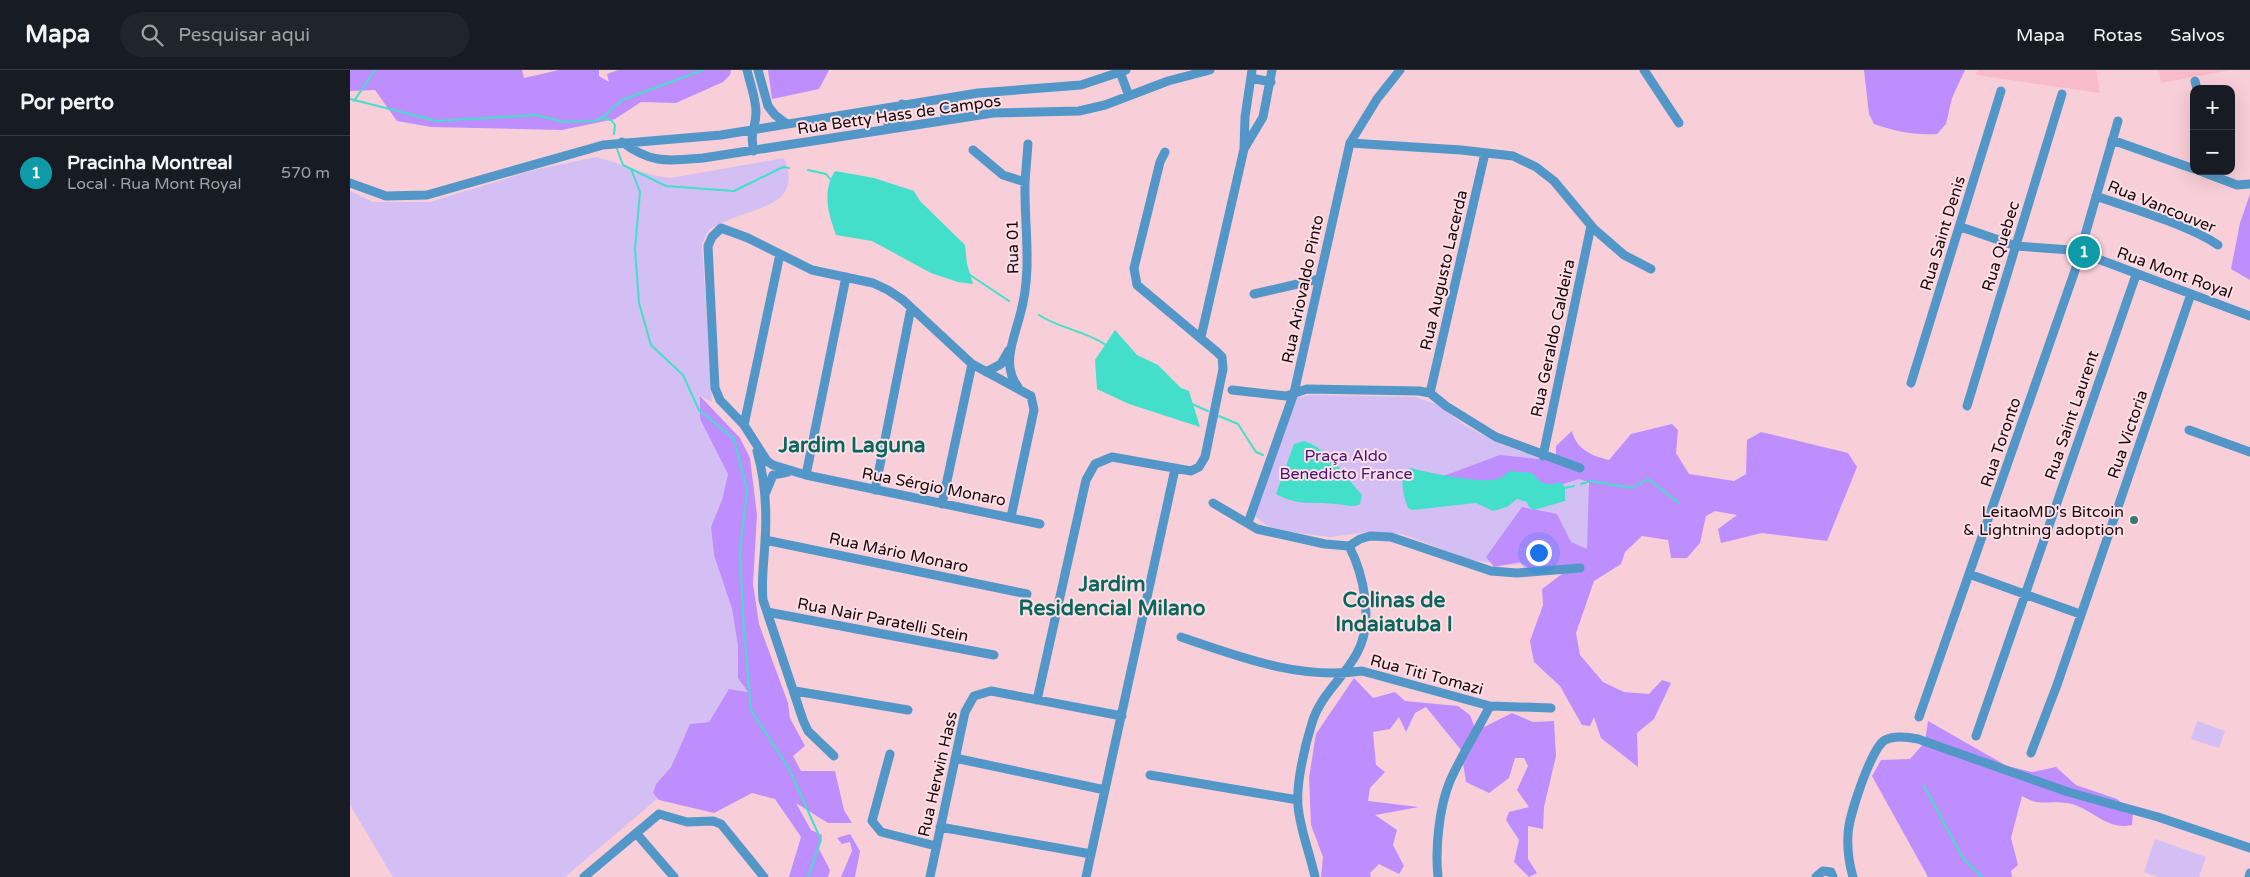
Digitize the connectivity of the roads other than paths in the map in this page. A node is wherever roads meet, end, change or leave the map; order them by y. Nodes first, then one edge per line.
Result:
1 (747, 70) edge
2 (758, 70) edge
3 (1210, 70) edge
4 (1272, 70) edge
5 (1400, 70) edge
6 (1644, 70) edge
7 (1123, 71) edge
8 (1252, 74) edge
9 (1270, 82) junction
10 (2001, 91) dead end
11 (978, 93) junction
12 (2062, 94) dead end
13 (1129, 96) junction
14 (902, 104) junction
15 (945, 120) junction
16 (2118, 121) dead end
17 (1679, 123) dead end
18 (787, 124) junction
19 (751, 130) junction
20 (852, 134) junction
21 (2112, 140) junction
22 (622, 142) junction
23 (1350, 143) junction
24 (1028, 144) dead end
25 (973, 150) dead end
26 (1244, 150) junction
27 (754, 151) junction
28 (1165, 152) dead end
29 (1485, 153) junction
30 (2190, 168) edge
31 (2215, 175) edge
32 (1025, 182) junction
33 (350, 183) edge
34 (2250, 184) edge
35 (2096, 196) junction
36 (1590, 226) junction
37 (1960, 227) junction
38 (2083, 242) junction
39 (2218, 245) dead end
40 (2016, 246) junction
41 (2070, 250) junction
42 (780, 254) junction
43 (2090, 256) junction
44 (2078, 262) junction
45 (1651, 269) dead end
46 (2136, 275) junction
47 (846, 277) junction
48 (1319, 279) junction
49 (1254, 294) dead end
50 (2191, 294) junction
51 (911, 308) junction
52 (2250, 316) edge
53 (1201, 337) junction
54 (1011, 348) junction
55 (972, 364) junction
56 (986, 372) junction
57 (1911, 383) dead end
58 (1020, 389) junction
59 (1232, 390) dead end
60 (1294, 393) junction
61 (1430, 393) junction
62 (1967, 406) dead end
63 (744, 425) junction
64 (2189, 430) dead end
65 (754, 441) junction
66 (2250, 452) edge
67 (1543, 456) junction
68 (1580, 468) dead end
69 (1175, 470) junction
70 (793, 472) junction
71 (806, 475) junction
72 (875, 490) junction
73 (765, 496) junction
74 (1213, 503) dead end
75 (942, 504) junction
76 (1011, 517) junction
77 (1248, 523) junction
78 (1040, 524) dead end
79 (766, 540) junction
80 (1349, 546) junction
81 (1580, 568) dead end
82 (1969, 574) junction
83 (1027, 594) dead end
84 (2025, 596) junction
85 (767, 612) junction
86 (2080, 614) junction
87 (1181, 637) dead end
88 (994, 655) dead end
89 (1341, 674) junction
90 (795, 691) junction
91 (1038, 700) junction
92 (1490, 706) junction
93 (1551, 708) dead end
94 (908, 710) dead end
95 (1122, 716) junction
96 (1919, 717) dead end
97 (1976, 736) dead end
98 (2032, 753) dead end
99 (890, 754) dead end
100 (834, 756) dead end
101 (955, 758) junction
102 (1150, 775) dead end
103 (1106, 790) junction
104 (1298, 800) junction
105 (940, 827) junction
106 (636, 833) junction
107 (936, 846) junction
108 (2250, 848) edge
109 (1091, 854) junction
110 (2250, 873) edge
111 (584, 877) edge
112 (674, 877) edge
113 (764, 877) edge
114 (930, 877) edge
115 (1086, 877) edge
116 (1315, 877) edge
117 (1438, 877) edge
118 (1816, 877) edge
119 (1833, 877) edge
120 (1853, 877) edge
121 (2249, 877) edge

1 - 19 street
2 - 18 street
3 - 13 street, Rua Betty Hass de Campos
4 - 9 street
5 - 23 street, Rua Ariovaldo Pinto
6 - 17 street
7 - 11 street, Rua Betty Hass de Campos
7 - 13 street
8 - 9 street
8 - 26 street
9 - 26 street
10 - 37 street, Rua Saint Denis
11 - 14 street, Rua Betty Hass de Campos
11 - 15 street
12 - 40 street, Rua Quebec
13 - 15 street, Rua Betty Hass de Campos
14 - 18 street, Rua Betty Hass de Campos
14 - 20 street
15 - 20 street, Rua Betty Hass de Campos
16 - 21 street
18 - 19 street, Rua Betty Hass de Campos
19 - 22 street, Rua Betty Hass de Campos
19 - 27 street
20 - 27 street, Rua Betty Hass de Campos
21 - 30 street
21 - 35 street
22 - 27 street, Rua Betty Hass de Campos
22 - 33 street, Rua Betty Hass de Campos
23 - 29 street
23 - 48 street, Rua Ariovaldo Pinto
24 - 32 street, Rua 01
25 - 32 street
26 - 53 street
28 - 53 street
29 - 36 street
29 - 61 street, Rua Augusto Lacerda
31 - 34 street
32 - 54 street, Rua 01
35 - 38 street
35 - 39 street, Rua Vancouver
36 - 45 street
36 - 67 street, Rua Geraldo Caldeira
37 - 40 street
37 - 57 street, Rua Saint Denis
38 - 41 street
38 - 43 street
40 - 41 street
40 - 62 street, Rua Quebec
41 - 44 street
42 - 47 street
42 - 63 street
42 - 63 street, Rua Sérgio Monaro
43 - 44 street
43 - 46 street, Rua Mont Royal
44 - 82 street, Rua Toronto
46 - 50 street, Rua Mont Royal
46 - 84 street, Rua Saint Laurent
47 - 51 street
47 - 71 street
48 - 49 street
48 - 60 street, Rua Ariovaldo Pinto
50 - 52 street, Rua Mont Royal
50 - 86 street, Rua Victoria
51 - 55 street
51 - 72 street
53 - 69 street
54 - 56 street, Rua 01
54 - 58 street, Rua 01
55 - 56 street
55 - 75 street
56 - 58 street
58 - 76 street
59 - 60 street
60 - 61 street
60 - 77 street, Rua Ariovaldo Pinto
61 - 67 street
63 - 65 street, Rua Sérgio Monaro
64 - 66 street
65 - 70 street, Rua Sérgio Monaro
65 - 73 street
67 - 68 street
69 - 91 street
69 - 95 street
70 - 71 street, Rua Sérgio Monaro
70 - 73 street
71 - 72 street, Rua Sérgio Monaro
72 - 75 street, Rua Sérgio Monaro
73 - 79 street
74 - 77 street
75 - 76 street, Rua Sérgio Monaro
76 - 78 street, Rua Sérgio Monaro
77 - 80 street
79 - 83 street, Rua Mário Monaro
79 - 85 street
80 - 81 street
80 - 89 street
82 - 84 street
82 - 96 street, Rua Toronto
84 - 86 street
84 - 97 street, Rua Saint Laurent
85 - 88 street, Rua Nair Paratelli Stein
85 - 90 street
86 - 98 street, Rua Victoria
87 - 89 street, Rua Titi Tomazi
89 - 92 street, Rua Titi Tomazi
89 - 104 street
90 - 94 street
90 - 100 street
91 - 95 street
91 - 101 street, Rua Herwin Hass
92 - 93 street, Rua Titi Tomazi
92 - 117 street
95 - 103 street
99 - 107 street
101 - 103 street
101 - 105 street, Rua Herwin Hass
102 - 104 street
103 - 109 street
104 - 116 street
105 - 107 street, Rua Herwin Hass
105 - 109 street
106 - 111 street
106 - 112 street
106 - 113 street
107 - 114 street, Rua Herwin Hass
108 - 120 street
109 - 115 street
110 - 121 street
118 - 119 street

